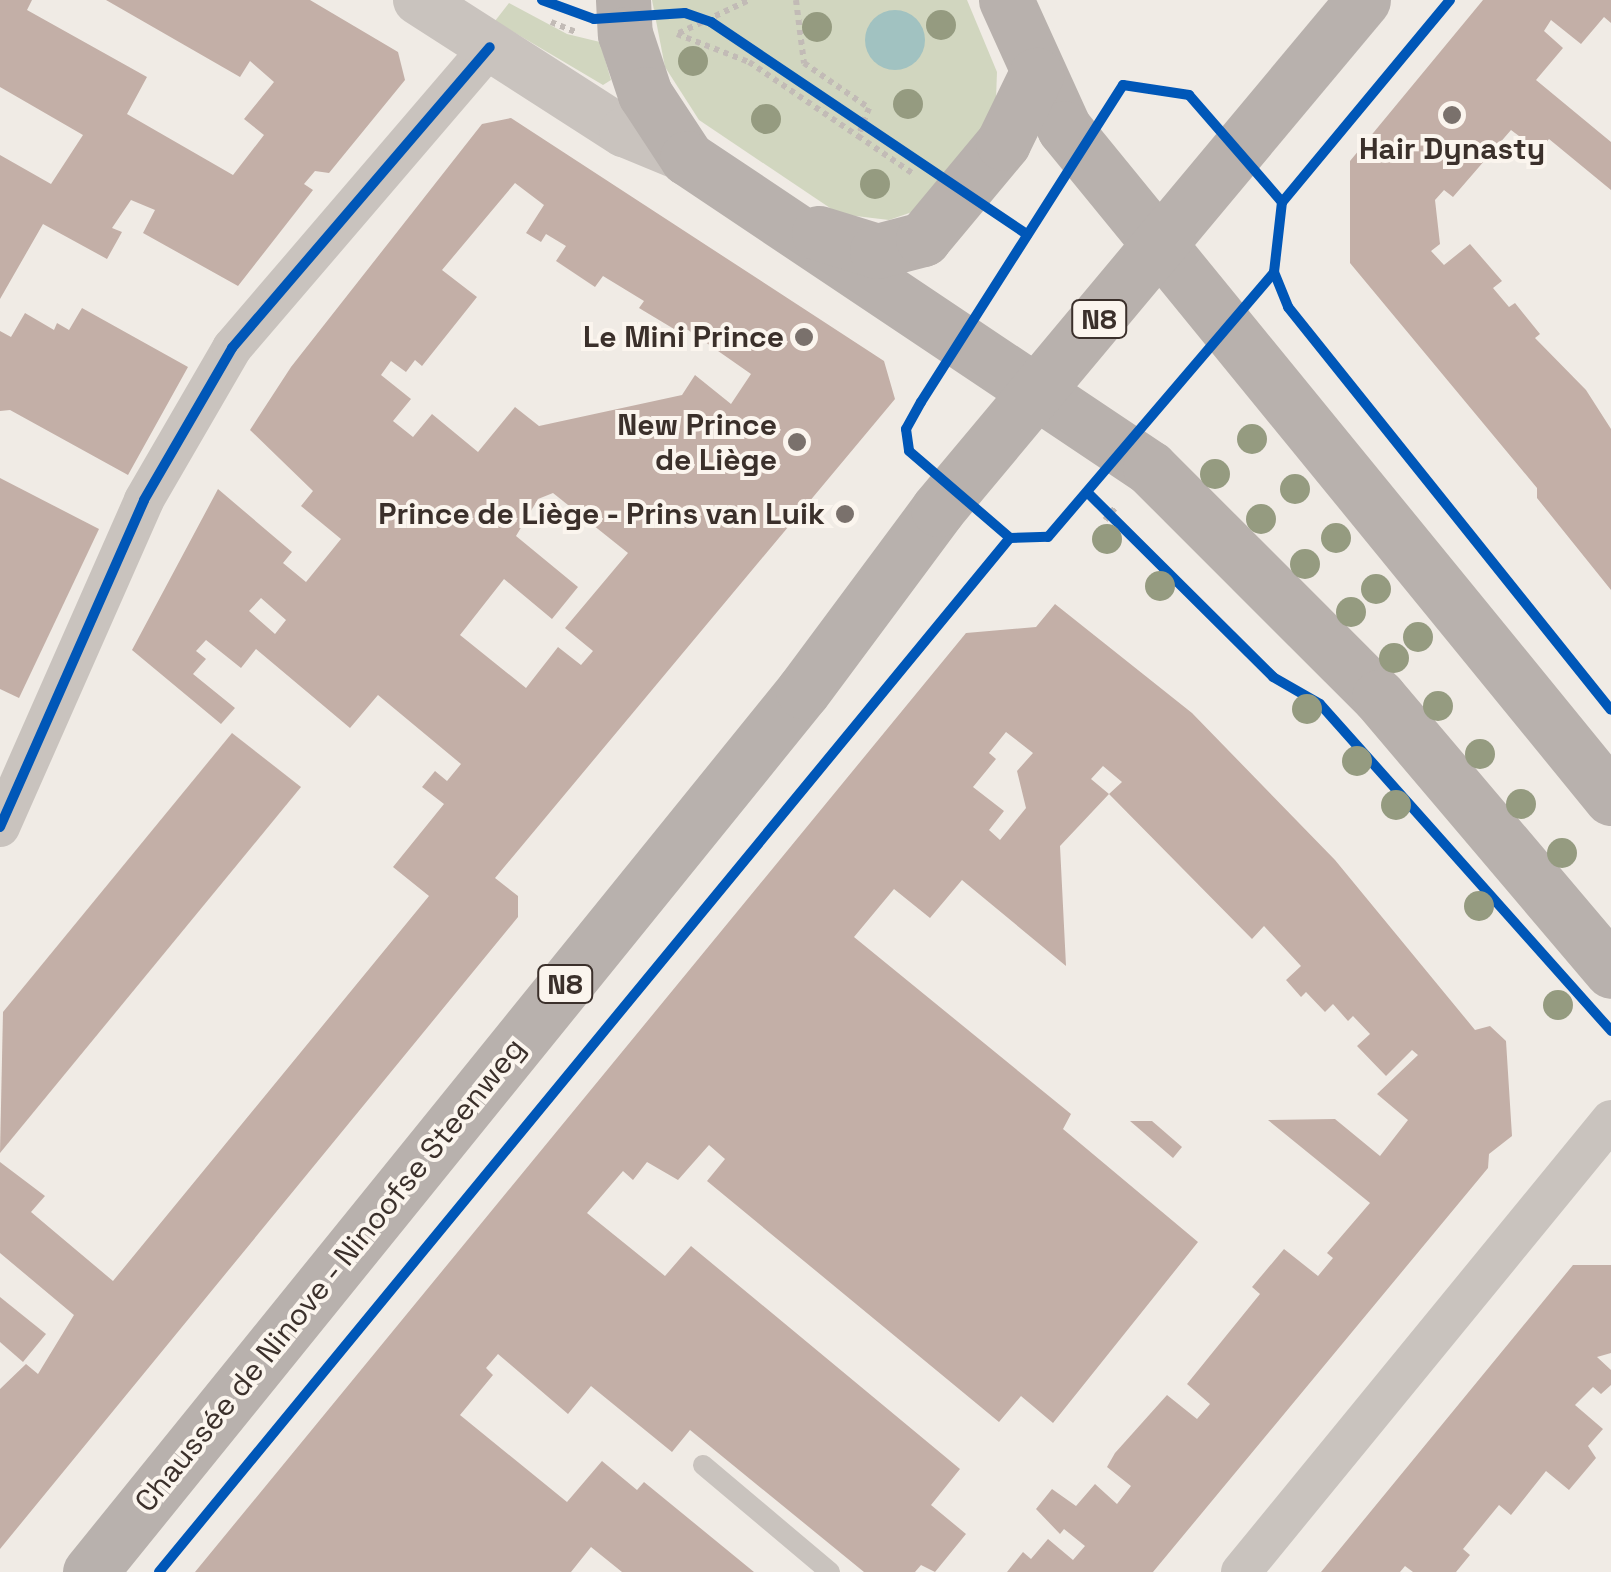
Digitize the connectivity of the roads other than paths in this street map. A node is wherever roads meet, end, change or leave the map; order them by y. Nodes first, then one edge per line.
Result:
1 (418, 0) edge
2 (1006, 0) edge
3 (1363, 0) edge
4 (624, 22) edge
5 (490, 47) junction
6 (1036, 75) junction
7 (687, 158) junction
8 (768, 217) junction
9 (1161, 244) junction
10 (1036, 393) junction
11 (1611, 798) edge
12 (0, 827) edge
13 (1611, 971) edge
14 (1611, 1120) edge
15 (703, 1465) dead end
16 (90, 1572) edge
17 (830, 1572) edge
18 (1240, 1572) edge

1 - 5 street
2 - 6 main road
3 - 9 main road, Chaussée de Ninove - Ninoofse Steenweg / N8
4 - 7 main road
5 - 7 street
5 - 12 street
6 - 8 main road
6 - 9 main road
7 - 8 main road
8 - 10 main road
9 - 10 main road, Chaussée de Ninove - Ninoofse Steenweg / N8
9 - 11 main road
10 - 13 main road
10 - 16 main road, Chaussée de Ninove - Ninoofse Steenweg / N8
14 - 18 street
15 - 17 lane

